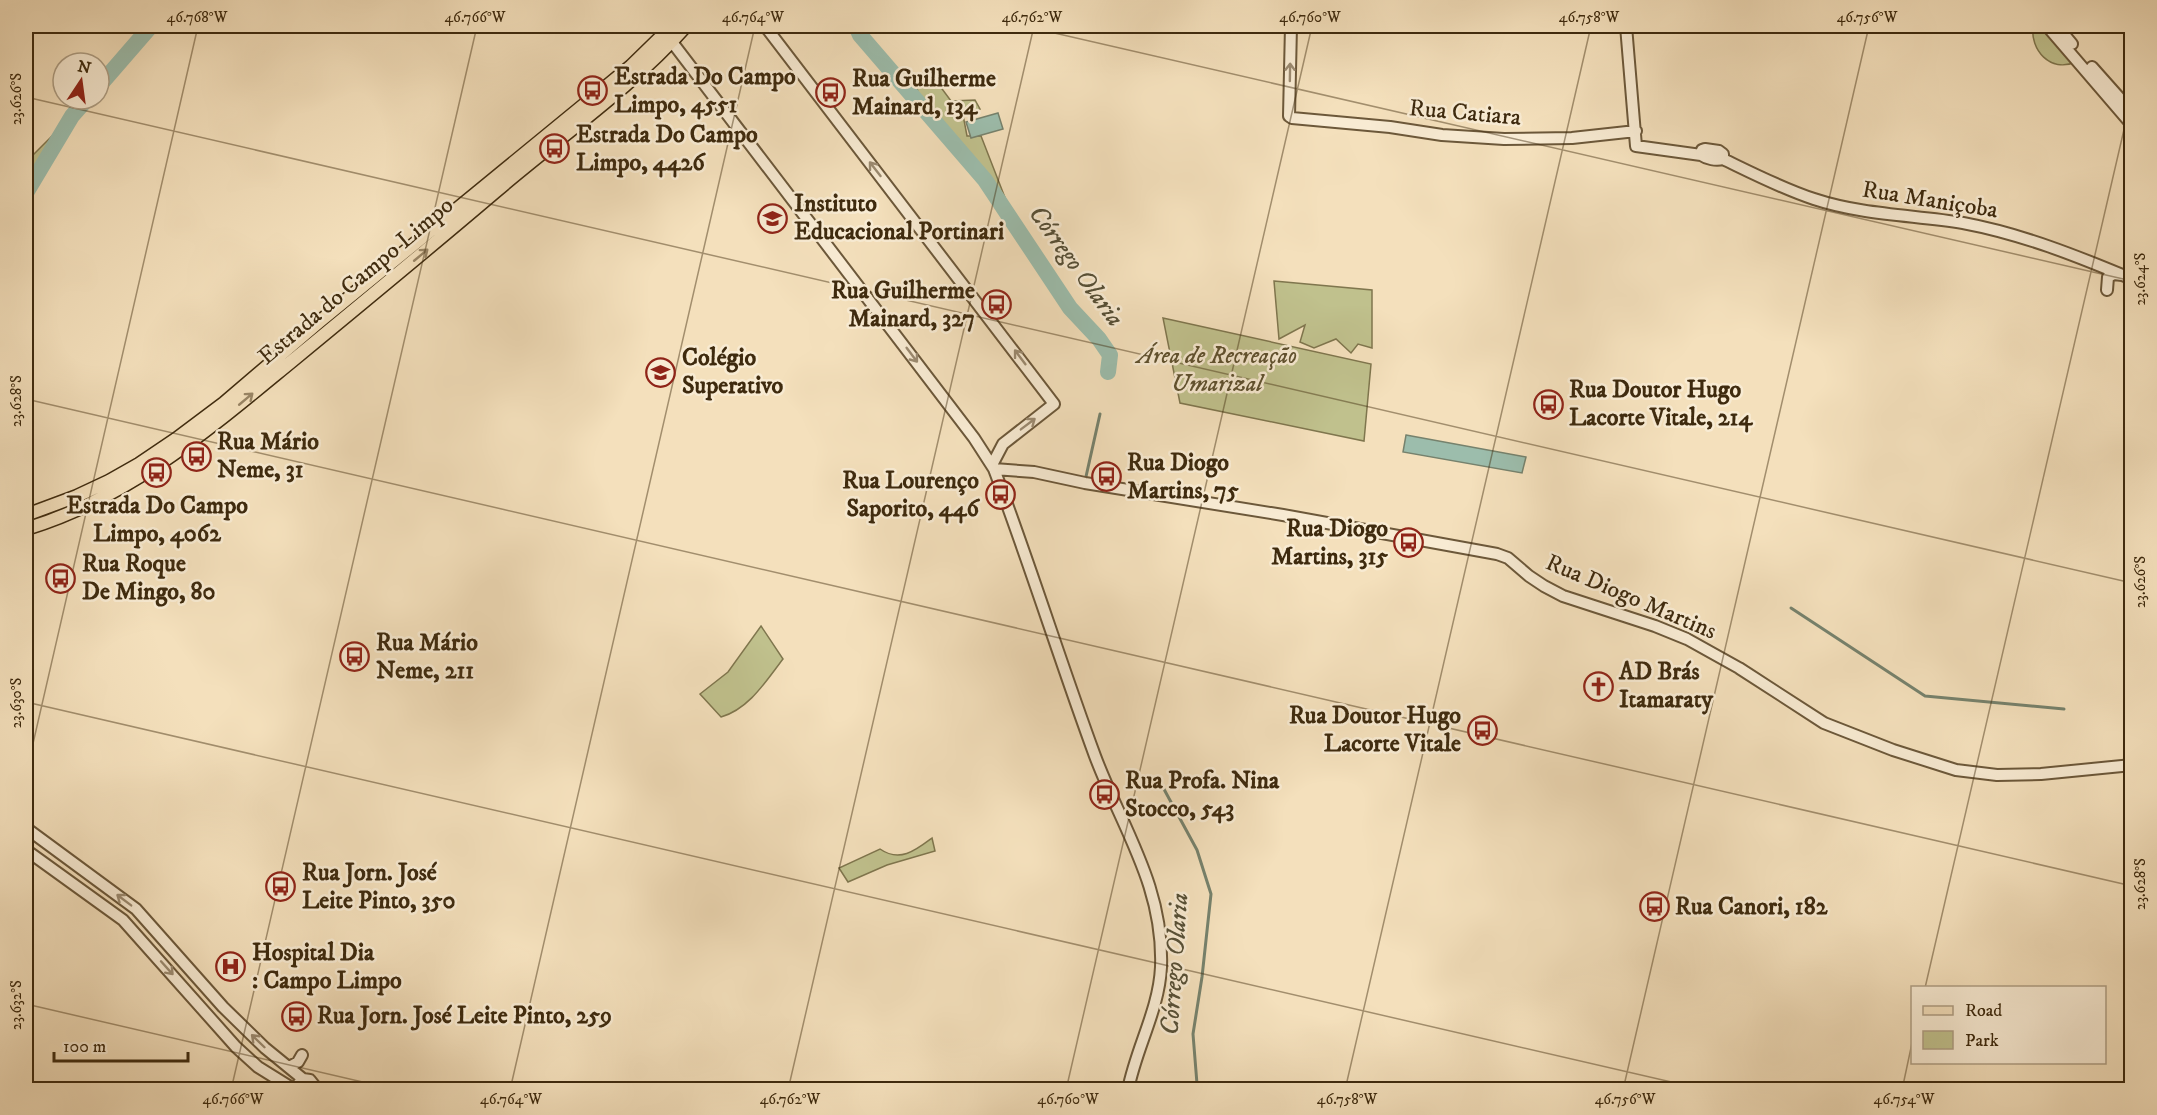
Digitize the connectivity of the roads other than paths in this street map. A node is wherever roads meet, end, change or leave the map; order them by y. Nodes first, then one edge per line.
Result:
1 (672, 26) edge
2 (686, 26) edge
3 (765, 26) edge
4 (1291, 26) edge
5 (1626, 26) edge
6 (2047, 26) edge
7 (2057, 26) edge
8 (672, 42) junction
9 (2132, 112) edge
10 (2132, 124) edge
11 (1636, 131) junction
12 (2127, 277) edge
13 (2107, 290) dead end
14 (974, 438) junction
15 (1003, 444) junction
16 (993, 467) junction
17 (26, 515) edge
18 (26, 529) edge
19 (2132, 765) edge
20 (26, 828) edge
21 (26, 850) edge
22 (302, 1055) dead end
23 (289, 1067) junction
24 (299, 1086) edge
25 (313, 1089) edge
26 (1128, 1089) edge

1 - 17 main road, Estrada do Campo Limpo
2 - 8 main road, Estrada do Campo Limpo
15 -> 3 street
11 -> 4 street, Rua Catiara
5 - 11 street
6 - 10 street
7 - 9 street
8 -> 14 street
18 -> 8 main road, Estrada do Campo Limpo
11 - 12 street, Rua Maniçoba
12 - 13 street
14 - 15 street
14 - 16 street
15 - 16 street
16 - 19 street, Rua Diogo Martins
16 - 26 street
23 -> 20 street
21 -> 24 street
22 - 23 street
23 - 24 street
24 - 25 street

